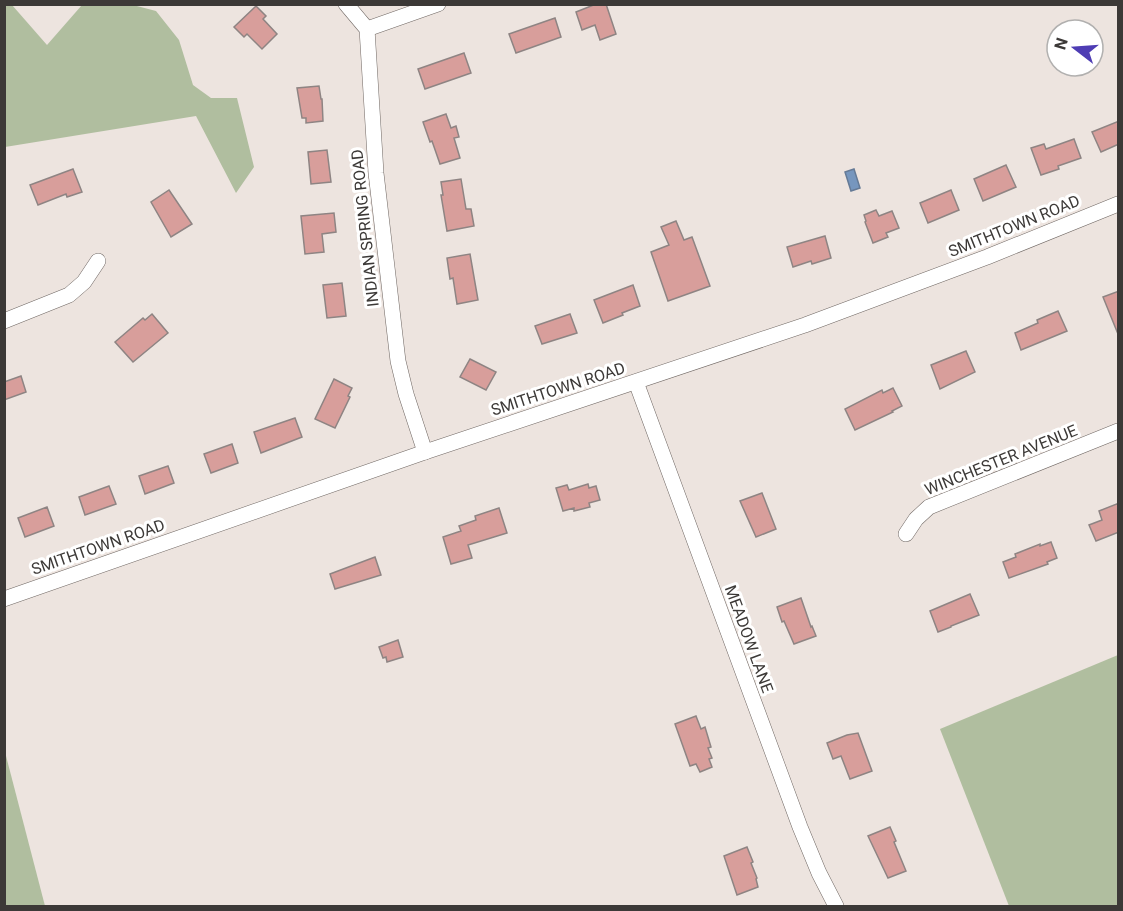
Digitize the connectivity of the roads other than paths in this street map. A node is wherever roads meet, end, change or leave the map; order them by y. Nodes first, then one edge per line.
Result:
1 (346, 4) edge
2 (438, 4) edge
3 (367, 29) junction
4 (1119, 204) edge
5 (98, 261) dead end
6 (4, 321) edge
7 (636, 381) junction
8 (1119, 431) edge
9 (425, 452) junction
10 (906, 534) dead end
11 (4, 599) edge
12 (836, 906) edge

1 - 3 street
2 - 3 street
3 - 9 street, INDIAN SPRING ROAD
4 - 7 street, SMITHTOWN ROAD
5 - 6 street
7 - 9 street, SMITHTOWN ROAD
7 - 12 street, MEADOW LANE
8 - 10 street, WINCHESTER AVENUE
9 - 11 street, SMITHTOWN ROAD

